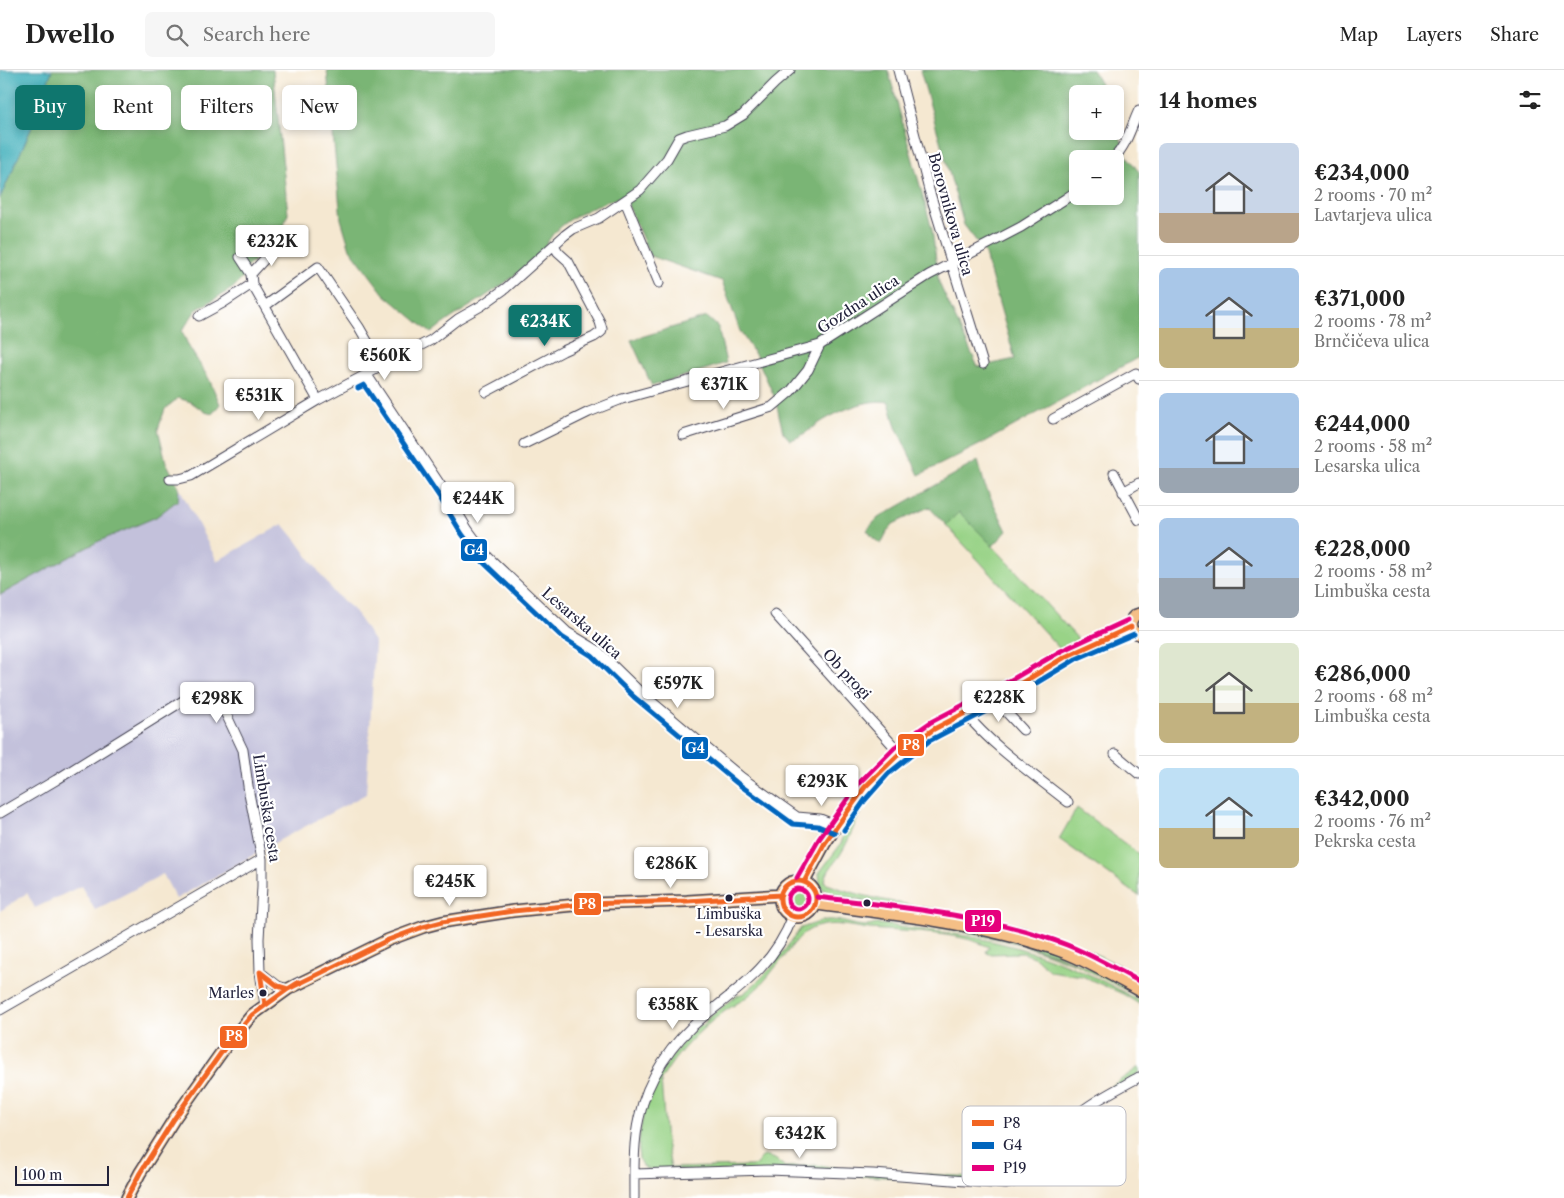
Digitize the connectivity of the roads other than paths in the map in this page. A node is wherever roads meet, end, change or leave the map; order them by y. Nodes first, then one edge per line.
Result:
1 (790, 70) edge
2 (898, 70) edge
3 (1139, 110) edge
4 (1121, 150) edge
5 (1069, 197) edge
6 (625, 201) junction
7 (554, 245) junction
8 (292, 246) dead end
9 (240, 257) dead end
10 (950, 263) junction
11 (251, 274) junction
12 (659, 283) dead end
13 (252, 284) junction
14 (265, 306) junction
15 (198, 316) dead end
16 (820, 345) junction
17 (983, 364) dead end
18 (382, 367) junction
19 (367, 375) junction
20 (1138, 376) edge
21 (486, 392) dead end
22 (318, 400) junction
23 (1053, 419) dead end
24 (683, 435) dead end
25 (524, 444) dead end
26 (1114, 473) dead end
27 (170, 480) dead end
28 (1139, 483) edge
29 (1123, 492) junction
30 (1139, 520) edge
31 (775, 614) dead end
32 (1139, 614) edge
33 (1135, 631) edge
34 (994, 699) junction
35 (965, 713) junction
36 (1023, 730) dead end
37 (900, 753) junction
38 (1115, 754) dead end
39 (1139, 774) edge
40 (1068, 802) dead end
41 (0, 813) edge
42 (838, 826) junction
43 (262, 859) junction
44 (804, 882) junction
45 (781, 895) junction
46 (816, 904) junction
47 (793, 916) junction
48 (260, 972) junction
49 (288, 989) junction
50 (1139, 990) edge
51 (265, 1005) junction
52 (0, 1010) edge
53 (1139, 1077) edge
54 (1090, 1106) edge
55 (634, 1174) junction
56 (962, 1181) edge
57 (127, 1198) edge
58 (634, 1198) edge

1 - 6 street
2 - 10 street, Borovnikova ulica
3 - 4 street
5 - 10 street, Gozdna ulica
6 - 7 street
6 - 12 street
7 - 18 street
7 - 21 street
8 - 11 street
9 - 11 street
10 - 16 street, Gozdna ulica
10 - 17 street, Borovnikova ulica
11 - 13 street
13 - 14 street
13 - 15 street
14 - 18 street
14 - 22 street
16 - 24 street
16 - 25 street, Gozdna ulica
18 - 19 street
19 - 22 street
19 - 42 street, Lesarska ulica
20 - 23 street
22 - 27 street
26 - 29 street
28 - 29 street
29 - 30 street
31 - 37 street, Ob progi
32 - 33 main road
33 - 34 main road
34 - 35 main road
34 - 36 street
35 - 37 main road
35 - 40 street
37 - 42 main road
38 - 39 street
41 - 43 street, Limbuška cesta
42 - 44 main road
43 - 48 street, Limbuška cesta
43 - 52 street
44 - 45 main road
44 - 46 main road
45 - 47 main road
45 - 49 main road
46 - 47 main road
46 - 50 main road
47 - 55 street
48 - 49 street
48 - 51 street, Limbuška cesta
49 - 51 main road
51 - 57 main road
53 - 54 street
55 - 56 street
55 - 58 street

